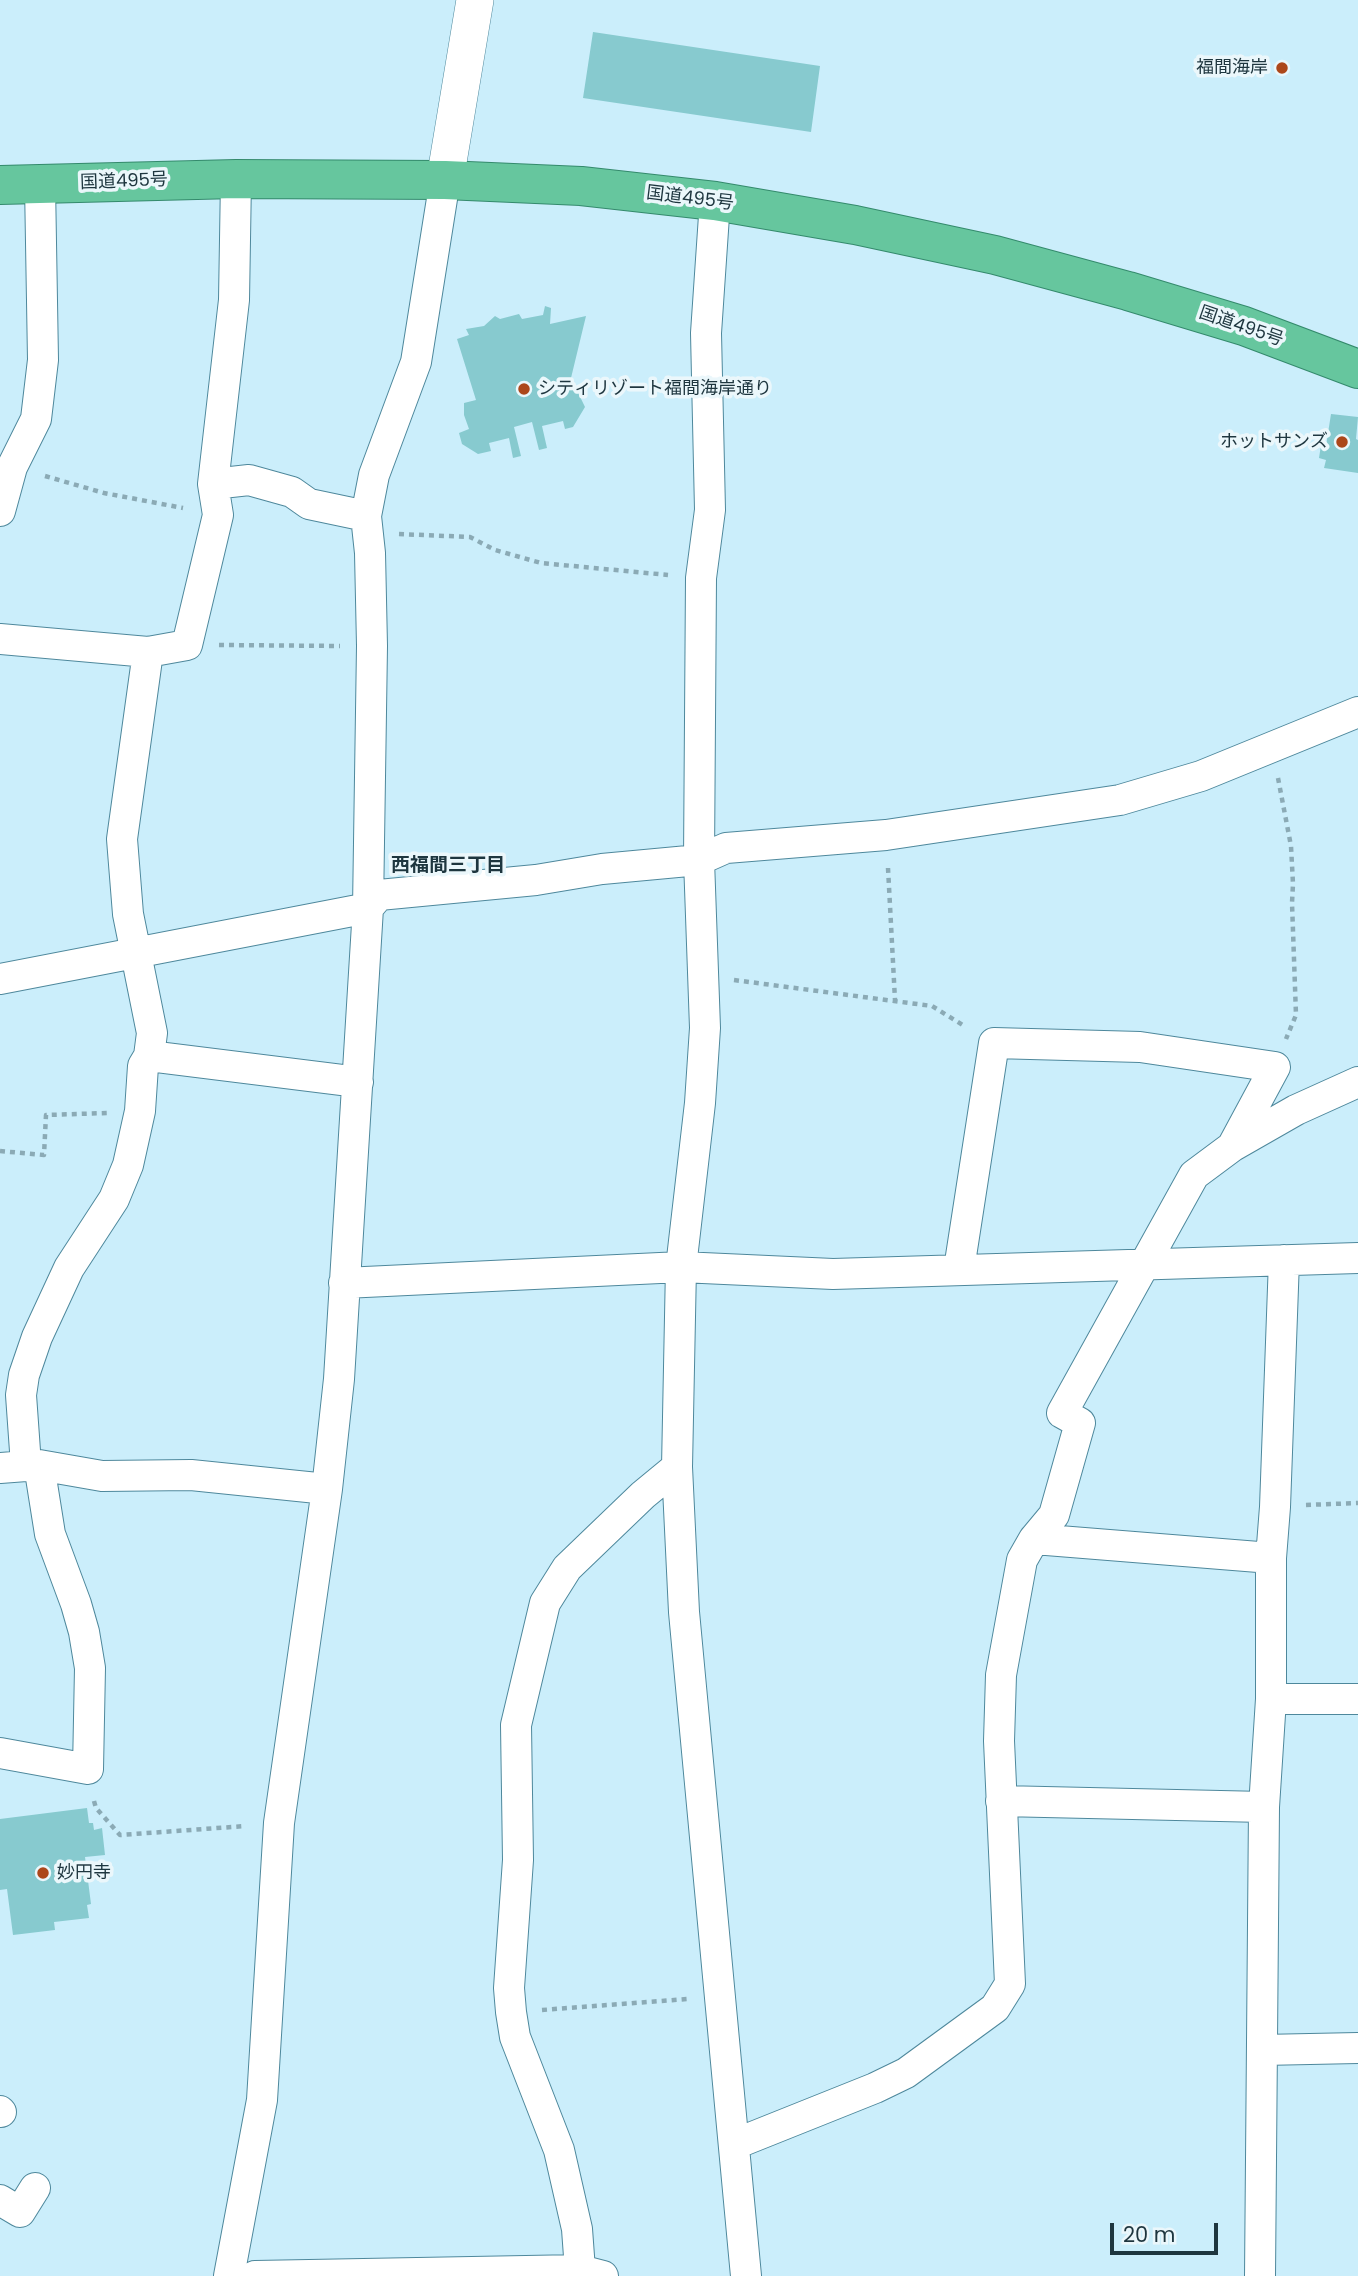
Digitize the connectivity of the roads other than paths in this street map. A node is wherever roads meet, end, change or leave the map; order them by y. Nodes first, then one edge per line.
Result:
1 (475, 0) edge
2 (236, 179) junction
3 (445, 180) junction
4 (40, 184) junction
5 (0, 185) edge
6 (715, 201) junction
7 (1358, 369) edge
8 (213, 484) junction
9 (0, 511) edge
10 (366, 516) junction
11 (0, 639) edge
12 (148, 652) junction
13 (1358, 712) edge
14 (699, 860) junction
15 (368, 908) junction
16 (136, 953) junction
17 (0, 979) edge
18 (149, 1056) junction
19 (358, 1082) junction
20 (1358, 1082) edge
21 (1233, 1146) junction
22 (1358, 1258) edge
23 (1284, 1260) junction
24 (1147, 1263) junction
25 (681, 1268) junction
26 (959, 1269) junction
27 (344, 1283) junction
28 (22, 1466) edge
29 (677, 1467) junction
30 (327, 1489) junction
31 (1034, 1539) junction
32 (1271, 1558) junction
33 (1270, 1699) junction
34 (1358, 1699) edge
35 (0, 1754) edge
36 (1001, 1801) junction
37 (1264, 1807) junction
38 (1358, 2048) edge
39 (1262, 2050) junction
40 (735, 2144) junction
41 (35, 2188) dead end
42 (0, 2200) edge
43 (593, 2274) edge
44 (229, 2276) edge
45 (255, 2276) edge
46 (746, 2276) edge
47 (1260, 2276) edge

1 - 3 street
2 - 3 highway, 国道495号
2 - 4 highway, 国道495号
2 - 8 street
3 - 6 highway, 国道495号
3 - 10 street
4 - 5 highway, 国道495号
4 - 9 street
6 - 7 highway, 国道495号
6 - 14 street
8 - 10 street
8 - 12 street
10 - 15 street
11 - 12 street
12 - 16 street
13 - 14 street
14 - 15 street
14 - 25 street
15 - 16 street
15 - 19 street
16 - 17 street
16 - 18 street
18 - 19 street
18 - 28 street
19 - 27 street
20 - 21 street
21 - 24 street
21 - 26 street
22 - 23 street
23 - 24 street
23 - 32 street
24 - 26 street
24 - 31 street
25 - 26 street
25 - 27 street
25 - 29 street
27 - 30 street
28 - 30 street
28 - 35 street
29 - 40 street
29 - 43 street
30 - 44 street
31 - 32 street
31 - 36 street
32 - 33 street
33 - 34 street
33 - 37 street
36 - 37 street
36 - 40 street
37 - 39 street
38 - 39 street
39 - 47 street
40 - 46 street
41 - 42 street
43 - 45 street

